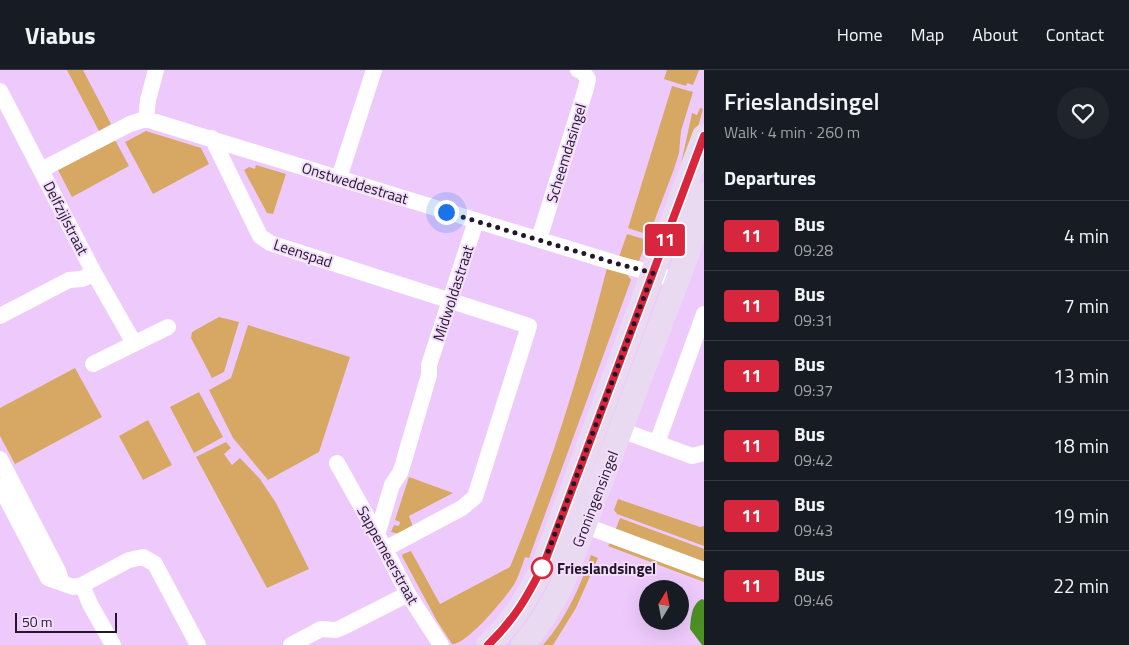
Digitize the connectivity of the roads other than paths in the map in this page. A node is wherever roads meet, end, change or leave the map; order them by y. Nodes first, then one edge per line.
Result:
1 (156, 70) edge
2 (374, 70) edge
3 (578, 70) edge
4 (0, 91) edge
5 (146, 119) junction
6 (704, 136) edge
7 (212, 138) junction
8 (41, 170) junction
9 (339, 178) junction
10 (704, 195) edge
11 (673, 218) junction
12 (476, 220) junction
13 (699, 229) edge
14 (539, 239) junction
15 (653, 273) junction
16 (88, 276) junction
17 (676, 280) junction
18 (452, 300) junction
19 (704, 314) edge
20 (0, 316) edge
21 (168, 327) dead end
22 (0, 328) edge
23 (134, 343) junction
24 (93, 364) dead end
25 (621, 430) junction
26 (657, 443) junction
27 (704, 452) edge
28 (0, 459) edge
29 (337, 463) dead end
30 (0, 486) edge
31 (562, 517) junction
32 (586, 526) junction
33 (381, 542) junction
34 (704, 570) edge
35 (62, 583) junction
36 (82, 586) junction
37 (408, 594) junction
38 (336, 630) junction
39 (113, 645) edge
40 (198, 645) edge
41 (291, 645) edge
42 (315, 645) edge
43 (441, 645) edge
44 (488, 645) edge
45 (523, 645) edge

1 - 5 street
2 - 9 street
3 - 14 street, Scheemdasingel
4 - 8 street, Delfzijlstraat
5 - 7 street, Onstweddestraat
5 - 8 street
6 - 11 street, Groningensingel
7 - 9 street, Onstweddestraat
7 - 18 street, Leenspad
8 - 16 street, Delfzijlstraat
9 - 12 street, Onstweddestraat
10 - 13 street, Groningensingel
11 - 13 street
11 - 15 street, Groningensingel
12 - 14 street, Onstweddestraat
12 - 18 street, Midwoldastraat
13 - 17 street, Groningensingel
14 - 15 street, Onstweddestraat
15 - 17 street, Onstweddestraat
15 - 31 street, Groningensingel
16 - 20 street
16 - 22 street
16 - 23 street, Delfzijlstraat
17 - 25 street, Groningensingel
18 - 33 street, Midwoldastraat
18 - 33 street, Leenspad
19 - 26 street
21 - 23 street
23 - 24 street
25 - 26 street
25 - 32 street, Groningensingel
26 - 27 street
28 - 35 street
29 - 33 street, Sappemeerstraat
30 - 35 street
31 - 32 street
31 - 44 street, Groningensingel
32 - 34 street
32 - 45 street, Groningensingel
33 - 37 street, Sappemeerstraat
35 - 36 street
36 - 39 street
36 - 40 street
37 - 38 street
37 - 43 street, Sappemeerstraat
38 - 41 street
38 - 42 street

